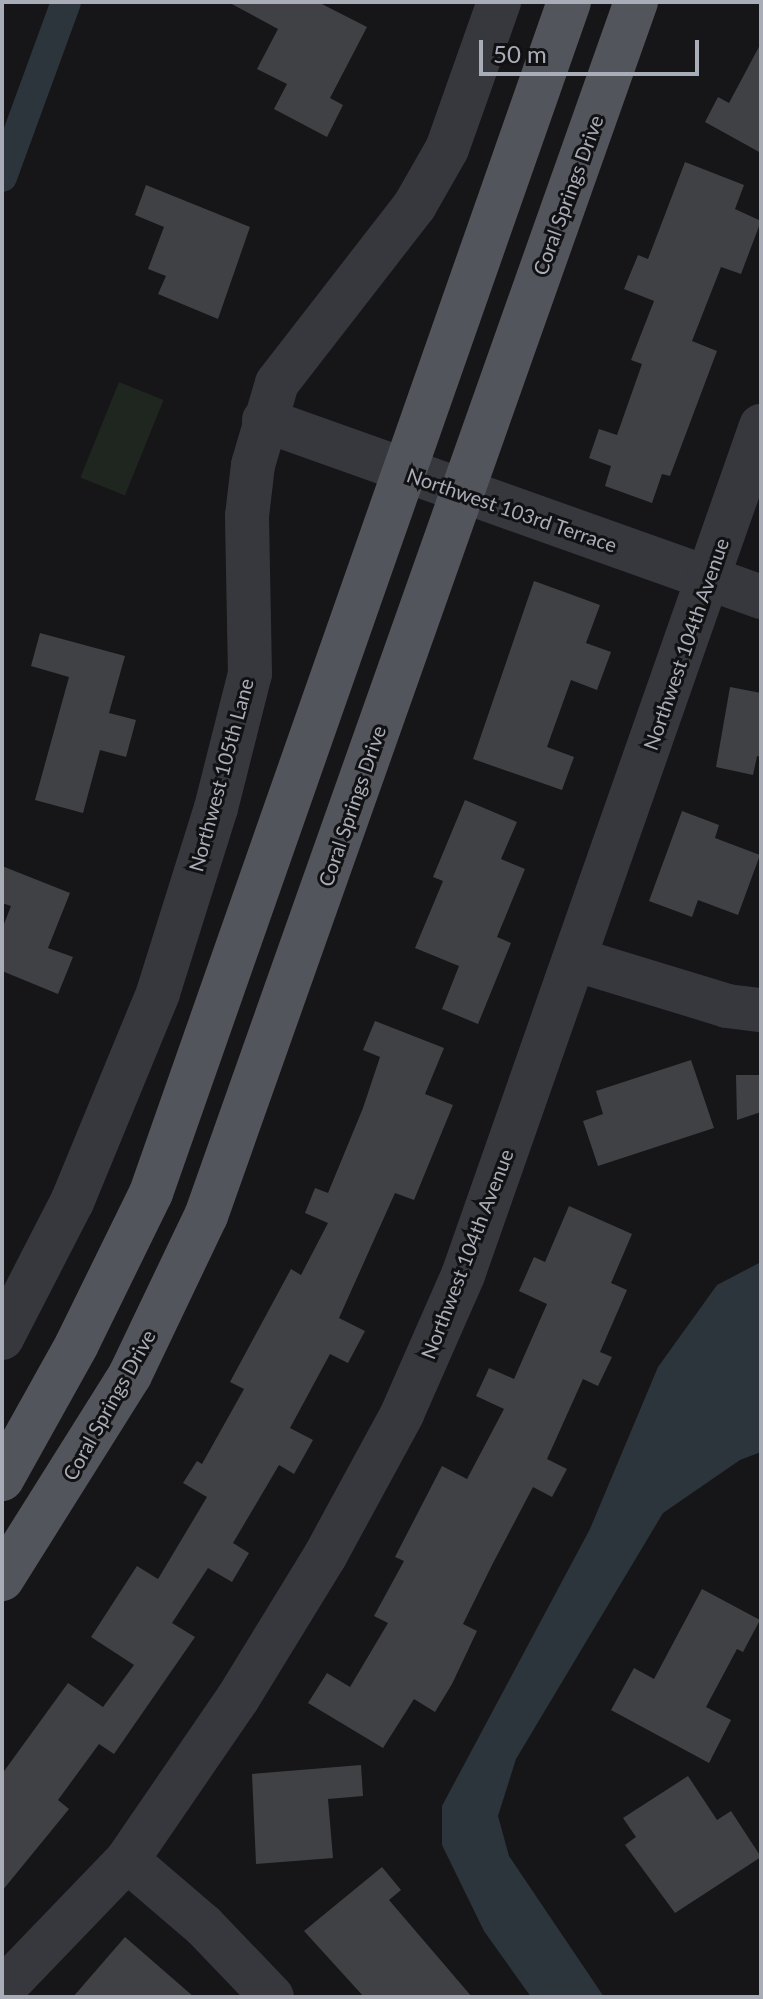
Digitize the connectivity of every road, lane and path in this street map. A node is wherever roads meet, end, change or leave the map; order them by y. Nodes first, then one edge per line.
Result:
1 (499, 2) edge
2 (569, 2) edge
3 (636, 2) edge
4 (264, 420) junction
5 (761, 426) edge
6 (404, 472) junction
7 (462, 492) junction
8 (708, 578) junction
9 (761, 597) edge
10 (577, 960) junction
11 (761, 1010) edge
12 (2, 1338) edge
13 (2, 1479) edge
14 (2, 1579) edge
15 (127, 1860) junction
16 (2, 1990) edge
17 (272, 1997) edge

1 - 4 street, Northwest 105th Lane
2 - 6 main road
3 - 7 main road, Coral Springs Drive
4 - 6 street, Northwest 103rd Terrace
4 - 12 street, Northwest 105th Lane
5 - 8 street, Northwest 104th Avenue
6 - 7 street, Northwest 103rd Terrace
6 - 13 main road
7 - 8 street, Northwest 103rd Terrace
7 - 14 main road, Coral Springs Drive
8 - 9 street, Northwest 103rd Terrace
8 - 10 street, Northwest 104th Avenue
10 - 11 street
10 - 15 street, Northwest 104th Avenue
15 - 16 street, Northwest 104th Avenue
15 - 17 street

